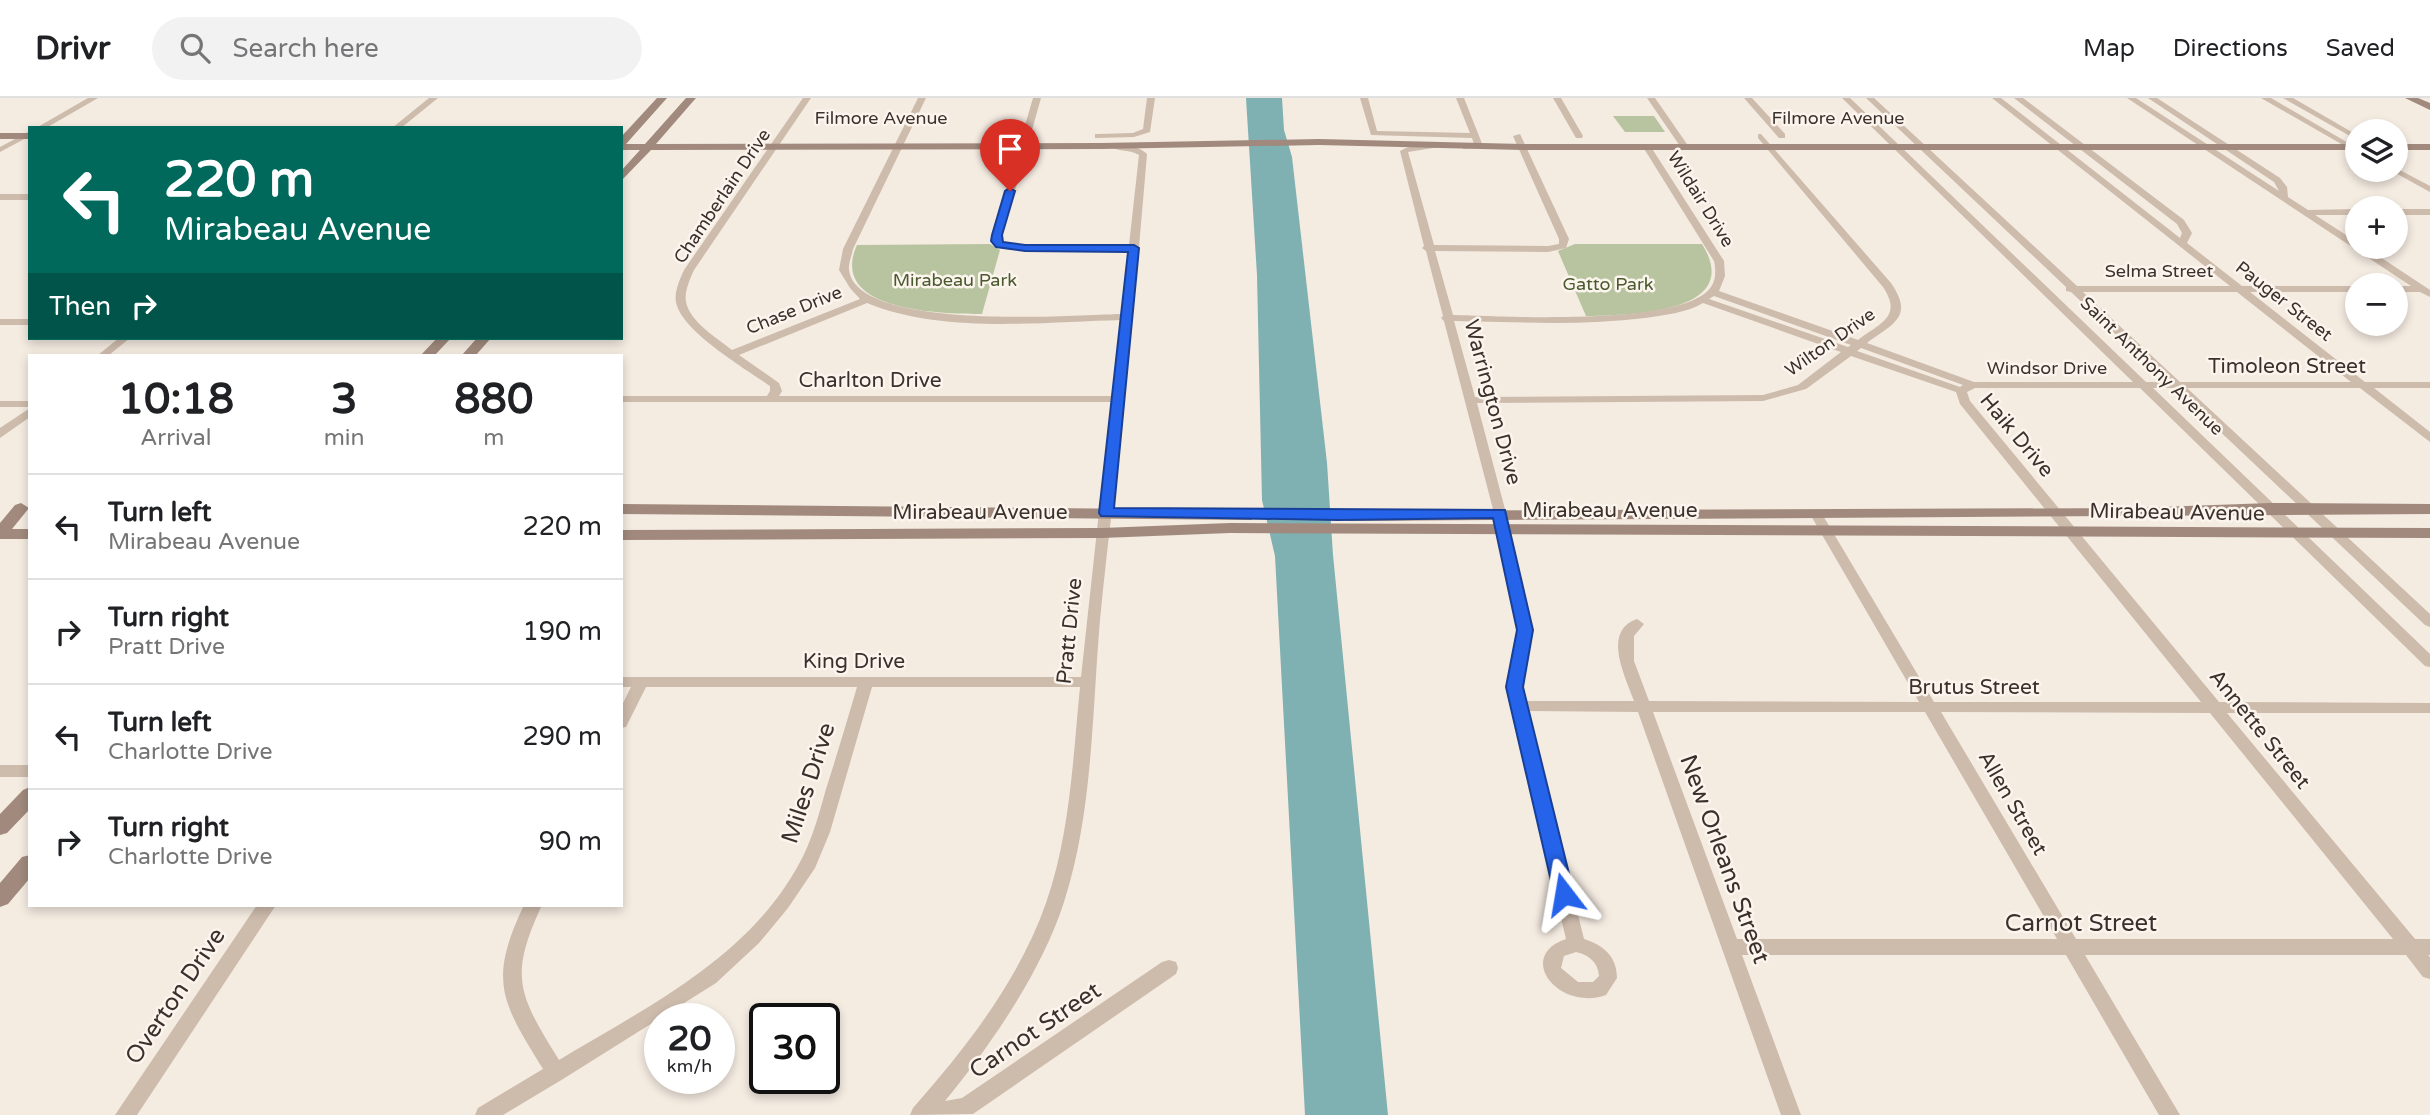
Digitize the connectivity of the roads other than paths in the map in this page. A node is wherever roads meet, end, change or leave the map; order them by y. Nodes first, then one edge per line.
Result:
1 (94, 98) edge
2 (434, 98) edge
3 (662, 98) edge
4 (691, 98) edge
5 (807, 98) edge
6 (922, 98) edge
7 (1037, 98) edge
8 (1151, 98) edge
9 (1364, 98) edge
10 (1460, 98) edge
11 (1557, 98) edge
12 (1651, 98) edge
13 (1748, 98) edge
14 (1846, 98) edge
15 (1870, 98) edge
16 (1996, 98) edge
17 (2018, 98) edge
18 (2131, 98) edge
19 (2152, 98) edge
20 (2265, 98) edge
21 (2287, 98) edge
22 (2410, 98) edge
23 (2430, 107) edge
24 (1867, 118) junction
25 (1892, 118) junction
26 (44, 126) edge
27 (399, 126) edge
28 (659, 135) junction
29 (781, 136) junction
30 (904, 136) junction
31 (1578, 136) junction
32 (1678, 136) junction
33 (1761, 136) junction
34 (1782, 136) junction
35 (1885, 136) junction
36 (1910, 136) junction
37 (2045, 136) junction
38 (2068, 136) junction
39 (2187, 136) junction
40 (2210, 136) junction
41 (2330, 136) junction
42 (2345, 136) edge
43 (2408, 136) edge
44 (2430, 136) edge
45 (28, 138) edge
46 (623, 140) edge
47 (2345, 140) edge
48 (1025, 141) junction
49 (1100, 141) junction
50 (1477, 141) junction
51 (1519, 141) junction
52 (2345, 143) edge
53 (1, 145) edge
54 (649, 147) junction
55 (773, 147) junction
56 (898, 147) junction
57 (1647, 147) junction
58 (1685, 147) junction
59 (1770, 147) junction
60 (1896, 147) junction
61 (1922, 147) junction
62 (2059, 147) junction
63 (2082, 147) junction
64 (2205, 147) junction
65 (2227, 147) junction
66 (2408, 147) edge
67 (2430, 147) edge
68 (2408, 175) edge
69 (623, 176) edge
70 (2408, 178) edge
71 (2413, 180) junction
72 (2430, 189) edge
73 (0, 197) edge
74 (28, 197) edge
75 (2284, 197) junction
76 (2307, 212) junction
77 (2345, 212) edge
78 (2408, 212) edge
79 (2430, 212) edge
80 (2345, 237) edge
81 (2182, 243) junction
82 (1134, 248) junction
83 (1427, 248) junction
84 (2378, 259) edge
85 (2044, 288) junction
86 (2239, 288) junction
87 (2075, 289) junction
88 (2345, 289) edge
89 (2408, 290) edge
90 (2427, 291) edge
91 (1708, 296) junction
92 (867, 299) junction
93 (1127, 317) junction
94 (1446, 318) junction
95 (28, 322) edge
96 (0, 323) edge
97 (122, 340) edge
98 (442, 340) edge
99 (482, 340) edge
100 (1858, 345) junction
101 (733, 353) junction
102 (1848, 353) junction
103 (104, 354) edge
104 (430, 354) edge
105 (469, 354) edge
106 (1973, 385) junction
107 (2144, 385) junction
108 (2178, 385) junction
109 (2363, 385) junction
110 (2430, 385) edge
111 (1961, 391) junction
112 (623, 399) edge
113 (771, 399) junction
114 (1119, 399) junction
115 (1470, 400) junction
116 (0, 404) edge
117 (28, 404) edge
118 (28, 413) edge
119 (0, 434) edge
120 (2430, 438) edge
121 (0, 508) edge
122 (25, 508) edge
123 (2270, 508) junction
124 (2308, 508) junction
125 (623, 509) edge
126 (2430, 509) edge
127 (979, 512) junction
128 (1106, 513) junction
129 (1500, 513) junction
130 (2057, 513) junction
131 (1816, 514) junction
132 (1228, 521) junction
133 (1367, 522) junction
134 (1504, 531) junction
135 (2071, 531) junction
136 (1827, 532) junction
137 (974, 533) junction
138 (1102, 533) junction
139 (2430, 533) edge
140 (0, 534) edge
141 (28, 534) edge
142 (2298, 534) junction
143 (2337, 534) junction
144 (623, 535) edge
145 (2430, 622) edge
146 (1637, 624) dead end
147 (2430, 662) edge
148 (623, 682) edge
149 (641, 682) junction
150 (866, 682) junction
151 (1087, 682) junction
152 (1518, 706) junction
153 (1645, 708) junction
154 (1931, 708) junction
155 (2216, 708) junction
156 (2430, 708) edge
157 (623, 719) edge
158 (0, 771) edge
159 (28, 771) edge
160 (28, 796) edge
161 (0, 827) edge
162 (28, 865) edge
163 (0, 898) edge
164 (266, 907) edge
165 (532, 907) edge
166 (1576, 944) dead end
167 (1731, 947) junction
168 (2071, 947) junction
169 (2411, 947) junction
170 (2430, 947) edge
171 (1169, 968) dead end
172 (2430, 971) edge
173 (556, 1073) junction
174 (921, 1114) edge
175 (125, 1115) edge
176 (485, 1115) edge
177 (1791, 1115) edge
178 (2170, 1115) edge

1 - 26 street
2 - 27 street
3 - 46 street
4 - 28 street
5 - 29 street, Chamberlain Drive
6 - 30 street
7 - 48 street
8 - 49 street
9 - 50 street
10 - 50 street
11 - 31 street
12 - 32 street, Wildair Drive
13 - 34 street
14 - 24 street, Saint Anthony Avenue
15 - 25 street, Saint Anthony Avenue
16 - 37 street, Pauger Street
17 - 38 street
18 - 39 street
19 - 40 street
20 - 41 street
21 - 42 street
22 - 23 street
24 - 25 street
24 - 35 street, Saint Anthony Avenue
25 - 36 street, Saint Anthony Avenue
28 - 29 street, Filmore Avenue
28 - 46 street, Filmore Avenue
28 - 54 street
29 - 30 street, Filmore Avenue
29 - 55 street, Chamberlain Drive
30 - 48 street, Filmore Avenue
30 - 56 street
31 - 32 street, Filmore Avenue
31 - 51 street, Filmore Avenue
32 - 33 street, Filmore Avenue
32 - 58 street, Wildair Drive
33 - 34 street, Filmore Avenue
33 - 59 street, Wilton Drive
34 - 35 street, Filmore Avenue
35 - 36 street, Filmore Avenue
35 - 60 street, Saint Anthony Avenue
36 - 37 street, Filmore Avenue
36 - 61 street, Saint Anthony Avenue
37 - 38 street, Filmore Avenue
37 - 62 street, Pauger Street
38 - 39 street, Filmore Avenue
38 - 63 street
39 - 40 street, Filmore Avenue
39 - 64 street
40 - 41 street, Filmore Avenue
40 - 65 street
41 - 47 street, Filmore Avenue
43 - 44 street
45 - 53 street
46 - 54 street, Filmore Avenue
48 - 49 street, Filmore Avenue
48 - 56 street, Filmore Avenue
48 - 82 street
49 - 50 street, Filmore Avenue
49 - 82 street, Pratt Drive
50 - 51 street, Filmore Avenue
50 - 83 street, Warrington Drive
51 - 57 street, Filmore Avenue
51 - 83 street
52 - 65 street, Filmore Avenue
54 - 55 street, Filmore Avenue
54 - 69 street
55 - 56 street, Filmore Avenue
55 - 101 street, Chamberlain Drive
56 - 92 street
57 - 58 street, Filmore Avenue
57 - 91 street, Wildair Drive
58 - 59 street, Filmore Avenue
59 - 60 street, Filmore Avenue
59 - 100 street, Wilton Drive
60 - 61 street, Filmore Avenue
60 - 85 street, Saint Anthony Avenue
61 - 62 street, Filmore Avenue
61 - 87 street, Saint Anthony Avenue
62 - 63 street, Filmore Avenue
62 - 81 street, Pauger Street
63 - 64 street, Filmore Avenue
63 - 81 street
64 - 65 street, Filmore Avenue
64 - 75 street
65 - 75 street
66 - 67 street
68 - 71 street
70 - 71 street
71 - 72 street
73 - 74 street
75 - 76 street
76 - 77 street
76 - 80 street
78 - 79 street
81 - 86 street, Pauger Street
82 - 93 street, Pratt Drive
83 - 94 street, Warrington Drive
84 - 90 street
85 - 87 street, Selma Street
85 - 107 street, Saint Anthony Avenue
86 - 87 street, Selma Street
86 - 88 street, Selma Street
86 - 109 street, Pauger Street
87 - 108 street, Saint Anthony Avenue
89 - 90 street
91 - 94 street
91 - 100 street, Windsor Drive
91 - 102 street, Windsor Drive
92 - 93 street
92 - 101 street, Chase Drive
93 - 114 street, Pratt Drive
94 - 115 street, Warrington Drive
95 - 96 street
97 - 103 street
98 - 104 street
99 - 105 street
100 - 102 street, Wilton Drive
100 - 106 street, Windsor Drive
101 - 113 street, Chamberlain Drive
102 - 111 street, Windsor Drive
102 - 115 street, Wilton Drive
106 - 107 street, Windsor Drive
106 - 111 street, Haik Drive
107 - 108 street, Timoleon Street
107 - 123 street, Saint Anthony Avenue
108 - 109 street, Timoleon Street
108 - 124 street, Saint Anthony Avenue
109 - 110 street, Timoleon Street
109 - 120 street, Pauger Street
111 - 130 street, Haik Drive
112 - 113 street, Charlton Drive
113 - 114 street, Charlton Drive
114 - 128 street, Pratt Drive
115 - 129 street, Warrington Drive
116 - 117 street
118 - 119 street
121 - 122 street
122 - 140 street
123 - 124 street, Mirabeau Avenue
123 - 130 street, Mirabeau Avenue
123 - 142 street, Saint Anthony Avenue
124 - 126 street, Mirabeau Avenue
124 - 143 street, Saint Anthony Avenue
125 - 127 street, Mirabeau Avenue
127 - 128 street, Mirabeau Avenue
127 - 137 street
128 - 132 street, Mirabeau Avenue
128 - 138 street, Pratt Drive
129 - 131 street, Mirabeau Avenue
129 - 133 street, Mirabeau Avenue
129 - 134 street, Warrington Drive
130 - 131 street, Mirabeau Avenue
130 - 135 street, Annette Street
131 - 136 street, Allen Street
132 - 133 street, Mirabeau Avenue
132 - 138 street, Mirabeau Avenue
133 - 134 street, Mirabeau Avenue
134 - 136 street, Mirabeau Avenue
134 - 152 street, Warrington Drive
135 - 136 street, Mirabeau Avenue
135 - 142 street, Mirabeau Avenue
135 - 155 street, Annette Street
136 - 154 street, Allen Street
137 - 138 street, Mirabeau Avenue
137 - 144 street, Mirabeau Avenue
138 - 151 street, Pratt Drive
139 - 143 street, Mirabeau Avenue
140 - 141 street
142 - 143 street, Mirabeau Avenue
142 - 147 street, Saint Anthony Avenue
143 - 145 street, Saint Anthony Avenue
146 - 153 street, New Orleans Street
148 - 149 street, King Drive
149 - 150 street, King Drive
149 - 157 street
150 - 151 street, King Drive
150 - 173 street, Miles Drive
151 - 174 street, Pratt Drive
152 - 153 street, Brutus Street
152 - 166 street, Warrington Drive
153 - 154 street, Brutus Street
153 - 167 street, New Orleans Street
154 - 155 street, Brutus Street
154 - 168 street, Allen Street
155 - 156 street, Brutus Street
155 - 169 street, Annette Street
158 - 159 street
160 - 161 street
162 - 163 street
164 - 175 street, Overton Drive
165 - 173 street
167 - 168 street, Carnot Street
167 - 177 street, New Orleans Street
168 - 169 street, Carnot Street
168 - 178 street, Allen Street
169 - 170 street, Carnot Street
169 - 172 street, Annette Street
171 - 174 street, Carnot Street
173 - 176 street, Miles Drive

